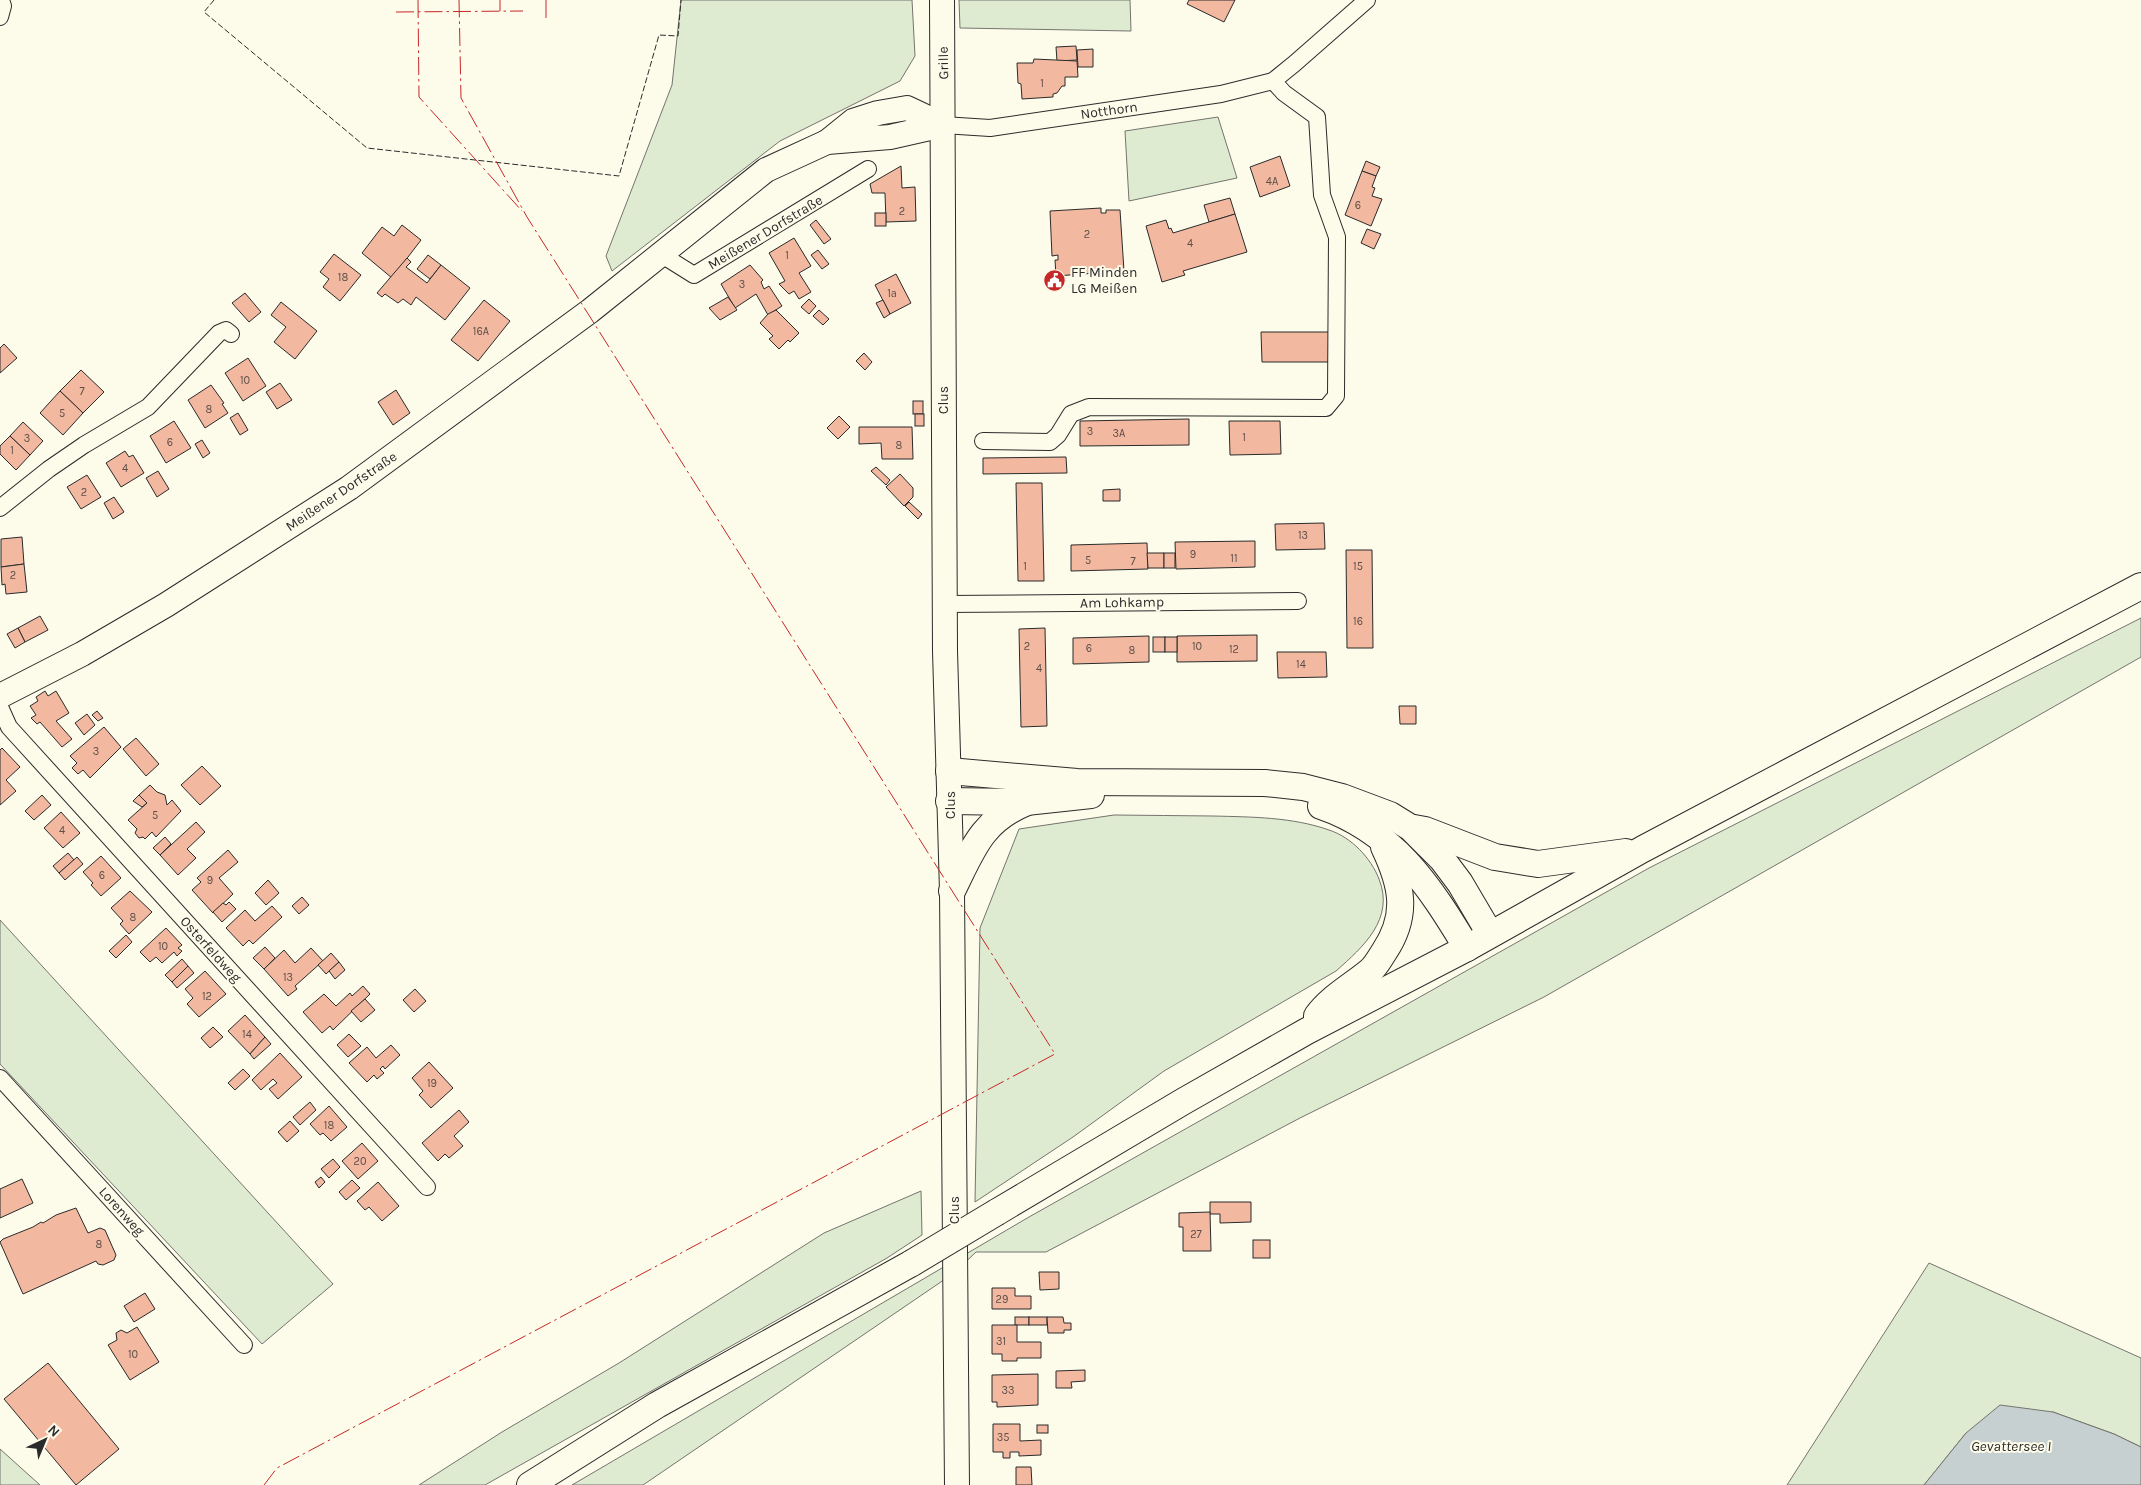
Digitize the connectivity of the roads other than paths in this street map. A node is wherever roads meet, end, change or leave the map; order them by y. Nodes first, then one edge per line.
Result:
1 (1, 0) edge
2 (942, 0) edge
3 (1367, 0) edge
4 (0, 17) edge
5 (1273, 80) junction
6 (944, 125) junction
7 (868, 169) dead end
8 (662, 255) junction
9 (231, 334) dead end
10 (983, 441) dead end
11 (0, 508) edge
12 (2141, 586) edge
13 (1298, 600) dead end
14 (945, 604) junction
15 (0, 696) edge
16 (0, 707) edge
17 (949, 771) junction
18 (950, 801) junction
19 (1026, 802) junction
20 (1411, 828) junction
21 (1380, 837) junction
22 (1643, 849) junction
23 (952, 890) junction
24 (1490, 934) junction
25 (1467, 948) junction
26 (1307, 1031) junction
27 (0, 1078) edge
28 (427, 1187) dead end
29 (244, 1345) dead end
30 (530, 1485) edge
31 (957, 1485) edge

1 - 4 street
2 - 6 main road, Grille
3 - 5 street, Notthorn
5 - 6 street, Notthorn
5 - 10 street
6 - 8 main road, Meißener Dorfstraße
6 - 14 main road, Clus
7 - 8 street, Meißener Dorfstraße
8 - 15 main road, Meißener Dorfstraße
9 - 11 street
12 - 22 main road
13 - 14 street, Am Lohkamp
14 - 17 main road, Clus
16 - 28 street, Osterfeldweg
17 - 18 main road, Clus
17 - 20 main road
18 - 19 main road
18 - 23 main road, Clus
19 - 21 main road
19 - 23 main road
20 - 22 main road
20 - 24 main road
21 - 25 main road
21 - 26 main road
22 - 24 main road
23 - 31 main road, Clus
24 - 25 main road
25 - 26 main road
26 - 30 main road, bridge
27 - 29 street, Lorenweg

